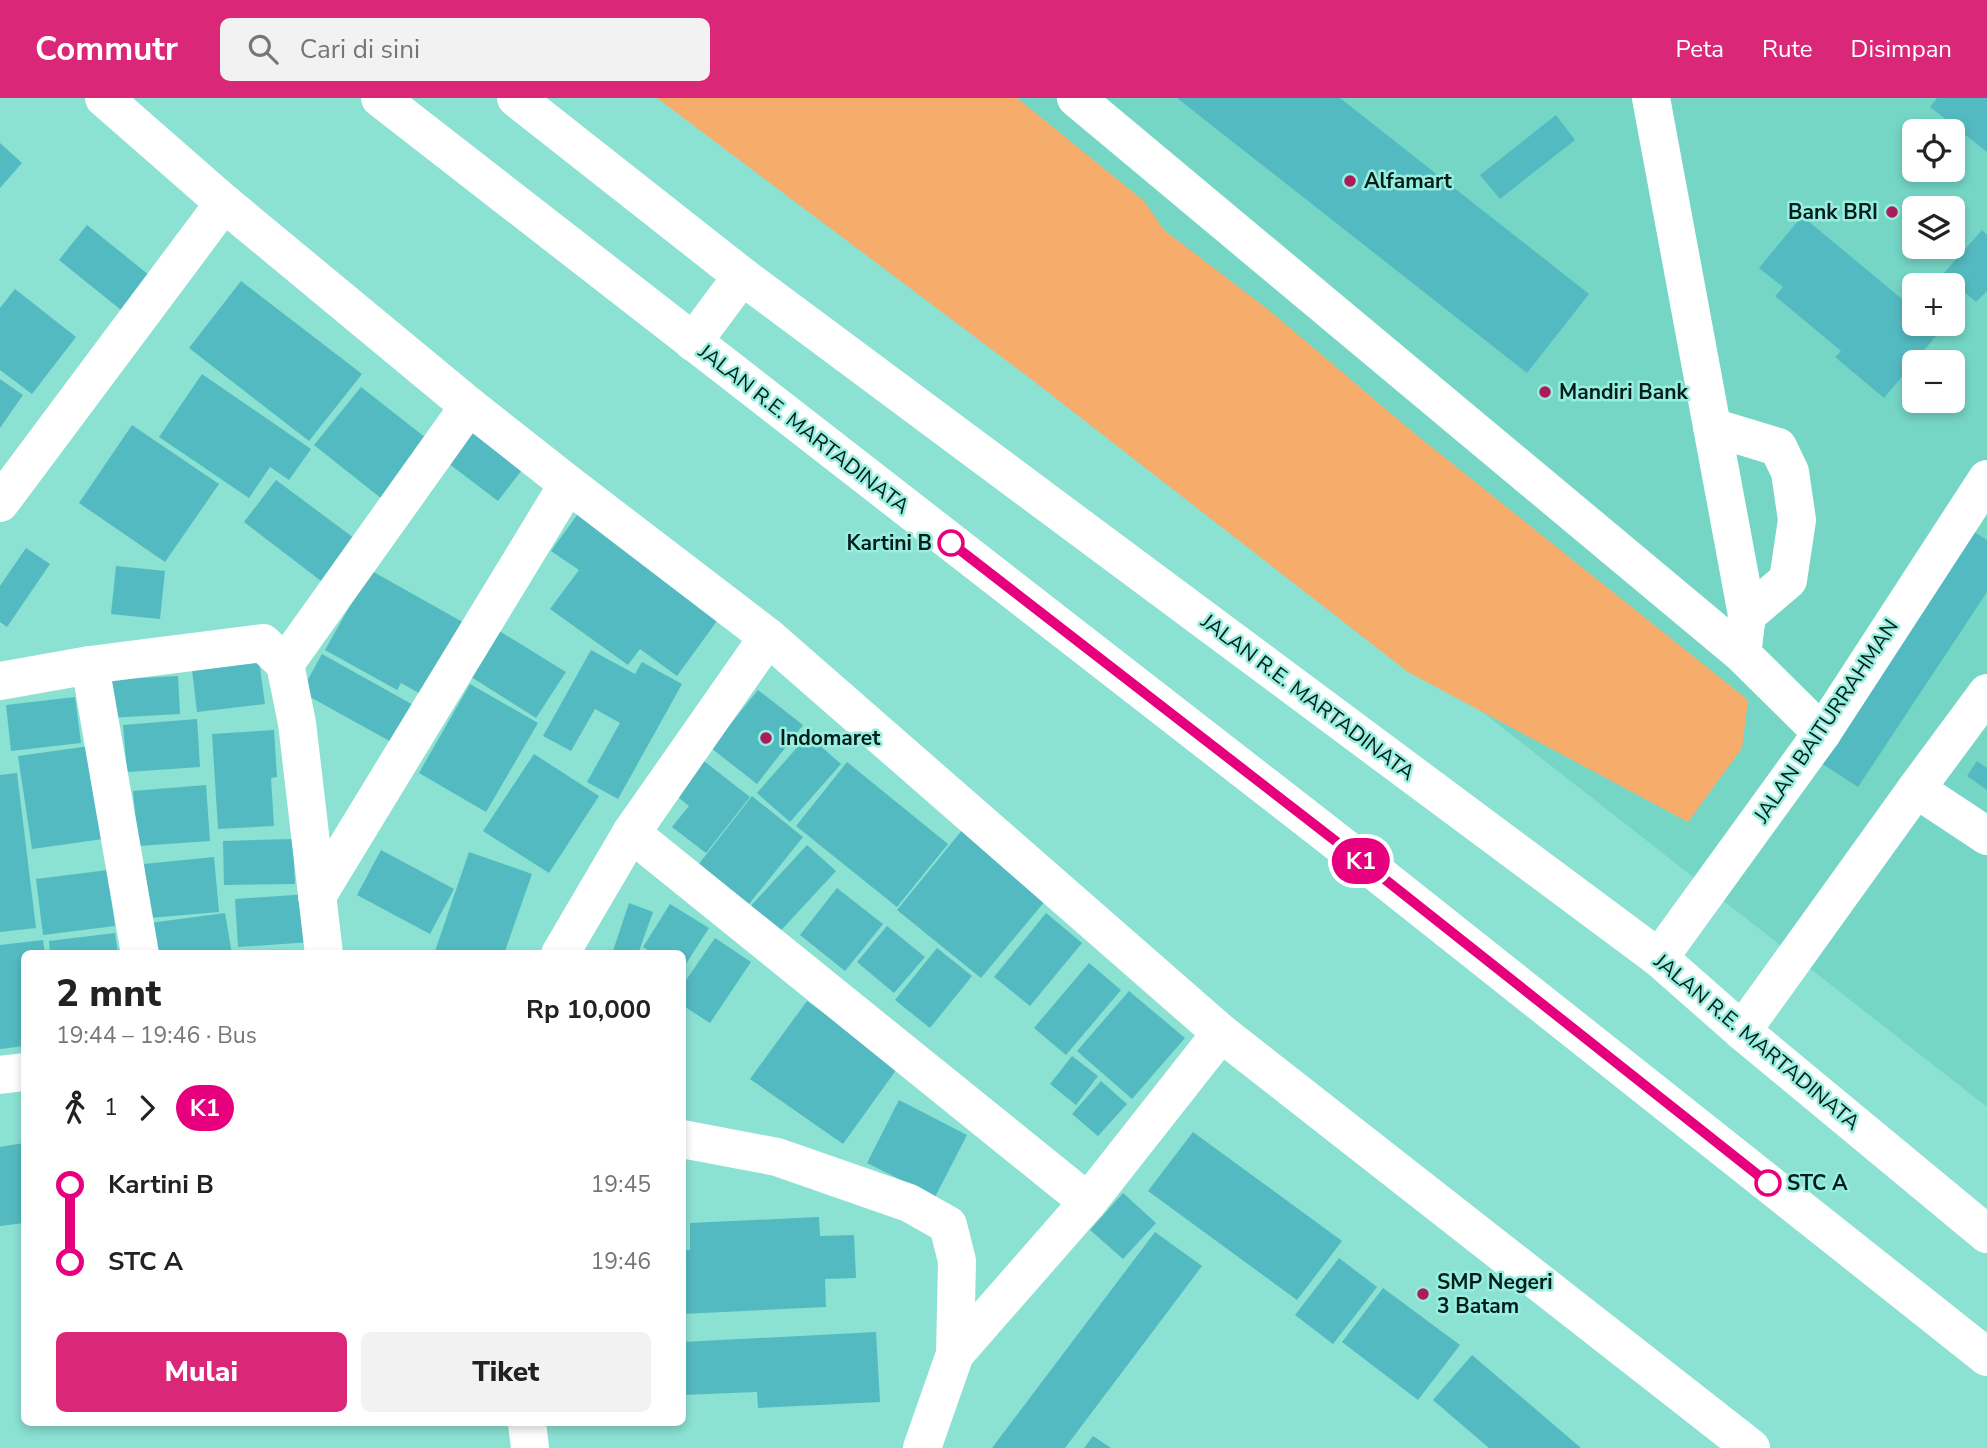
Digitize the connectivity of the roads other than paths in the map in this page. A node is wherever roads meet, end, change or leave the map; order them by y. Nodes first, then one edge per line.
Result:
1 (104, 98) edge
2 (380, 98) edge
3 (516, 98) edge
4 (1076, 98) edge
5 (1651, 98) edge
6 (223, 203) junction
7 (742, 276) junction
8 (693, 342) junction
9 (470, 407) junction
10 (1712, 427) junction
11 (1987, 479) edge
12 (568, 484) junction
13 (0, 503) edge
14 (1747, 615) junction
15 (768, 637) junction
16 (1742, 654) junction
17 (285, 664) junction
18 (90, 665) junction
19 (0, 681) edge
20 (1987, 693) edge
21 (1822, 733) junction
22 (1916, 789) junction
23 (631, 833) junction
24 (1987, 836) edge
25 (317, 896) junction
26 (139, 950) edge
27 (324, 950) edge
28 (562, 950) edge
29 (1659, 958) junction
30 (1742, 1031) junction
31 (1221, 1033) junction
32 (21, 1072) edge
33 (0, 1075) edge
34 (686, 1140) edge
35 (1088, 1202) junction
36 (1987, 1234) edge
37 (955, 1354) junction
38 (1987, 1357) edge
39 (527, 1426) edge
40 (530, 1448) edge
41 (922, 1448) edge
42 (1751, 1448) edge

1 - 6 main road
2 - 8 main road, JALAN R.E. MARTADINATA
3 - 7 main road, JALAN R.E. MARTADINATA
4 - 16 main road
5 - 10 main road
6 - 9 main road
6 - 13 main road
7 - 8 main road
7 - 29 main road, JALAN R.E. MARTADINATA
8 - 38 main road, JALAN R.E. MARTADINATA
9 - 12 main road
9 - 17 main road
10 - 14 main road
10 - 14 main road
11 - 21 main road, JALAN BAITURRAHMAN
12 - 15 main road
12 - 25 main road
14 - 16 main road
15 - 23 main road
15 - 31 main road
16 - 21 main road
17 - 18 main road
17 - 25 main road
18 - 19 main road
18 - 26 main road
20 - 22 main road
21 - 29 main road, JALAN BAITURRAHMAN
22 - 24 main road
22 - 30 main road
23 - 28 main road
23 - 35 main road
25 - 27 main road
29 - 30 main road, JALAN R.E. MARTADINATA
30 - 36 main road, JALAN R.E. MARTADINATA
31 - 35 main road
31 - 42 main road
32 - 33 main road
34 - 37 main road
35 - 37 main road
37 - 41 main road
39 - 40 main road

